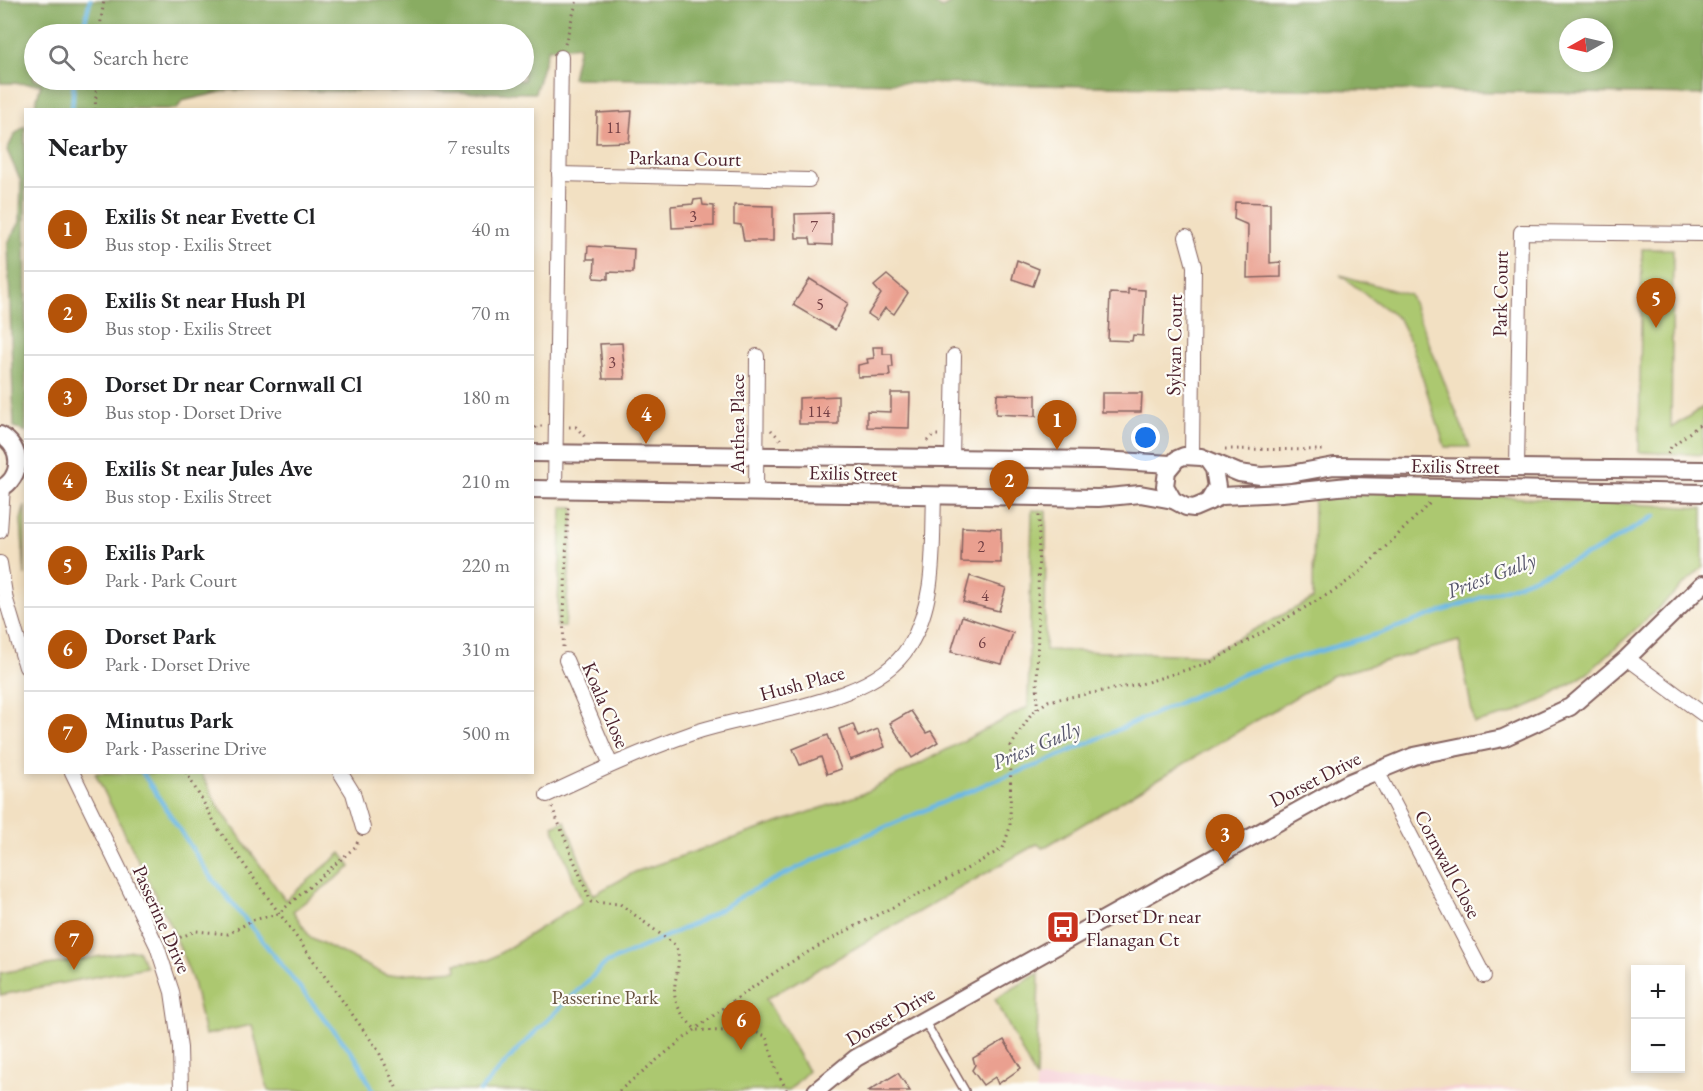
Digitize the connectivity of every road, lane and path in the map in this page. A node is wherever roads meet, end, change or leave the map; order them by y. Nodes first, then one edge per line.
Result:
1 (104, 0) edge
2 (578, 0) edge
3 (100, 24) edge
4 (561, 57) joint
5 (96, 90) edge
6 (95, 108) edge
7 (559, 174) junction
8 (809, 180) dead end
9 (1703, 234) edge
10 (1186, 237) dead end
11 (757, 356) dead end
12 (954, 356) dead end
13 (1703, 422) edge
14 (13, 443) edge
15 (534, 453) edge
16 (555, 454) junction
17 (1192, 455) junction
18 (757, 456) junction
19 (1668, 456) dead end
20 (952, 459) junction
21 (1209, 462) junction
22 (1171, 464) junction
23 (1517, 468) junction
24 (1703, 471) edge
25 (10, 484) edge
26 (1440, 487) junction
27 (534, 489) edge
28 (562, 489) junction
29 (756, 492) junction
30 (1703, 493) edge
31 (934, 495) junction
32 (1039, 497) junction
33 (1173, 500) junction
34 (1208, 502) junction
35 (0, 531) edge
36 (0, 563) edge
37 (1703, 584) edge
38 (3, 600) edge
39 (1627, 658) junction
40 (566, 660) joint
41 (24, 661) edge
42 (1037, 710) junction
43 (1703, 714) edge
44 (611, 765) junction
45 (1377, 771) junction
46 (73, 774) edge
47 (187, 774) edge
48 (341, 774) edge
49 (547, 795) joint
50 (363, 828) joint
51 (278, 914) junction
52 (157, 946) junction
53 (1484, 976) dead end
54 (924, 1020) junction
55 (696, 1030) junction
56 (181, 1091) edge
57 (398, 1091) edge
58 (619, 1091) edge
59 (787, 1091) edge
60 (816, 1091) edge
61 (965, 1091) edge

1 - 3 path
2 - 4 path
4 - 7 street
5 - 6 path
7 - 8 street, Parkana Court
7 - 16 street
9 - 23 street, Park Court
10 - 17 street, Sylvan Court
11 - 18 street, Anthea Place
12 - 20 street
13 - 19 path
14 - 25 street
15 - 16 street, Exilis Street
16 - 18 street, Exilis Street
16 - 28 street
17 - 21 street, Exilis Street
17 - 22 street, Exilis Street
18 - 20 street, Exilis Street
18 - 29 street, Anthea Place
20 - 22 street, Exilis Street
21 - 23 street, Exilis Street
21 - 34 street
22 - 33 street
23 - 24 street, Exilis Street
25 - 35 street
26 - 30 street, Exilis Street
26 - 34 street, Exilis Street
26 - 42 path
27 - 28 street, Exilis Street
28 - 29 street, Exilis Street
28 - 40 path
29 - 31 street, Exilis Street
31 - 32 street, Exilis Street
31 - 44 street, Hush Place
32 - 33 street, Exilis Street
32 - 42 path
33 - 34 street, Exilis Street
36 - 38 street
37 - 39 street, Dorset Drive
38 - 41 street
39 - 43 street
39 - 45 street, Dorset Drive
40 - 44 street, Koala Close
42 - 55 path
44 - 49 street, Hush Place
45 - 53 street, Cornwall Close
45 - 54 street, Dorset Drive
46 - 52 street, Passerine Drive
47 - 51 path
48 - 50 street
49 - 55 path
50 - 51 path
51 - 52 path
51 - 57 path
52 - 56 street, Passerine Drive
54 - 60 street, Dorset Drive
54 - 61 lane
55 - 58 path
55 - 59 path

